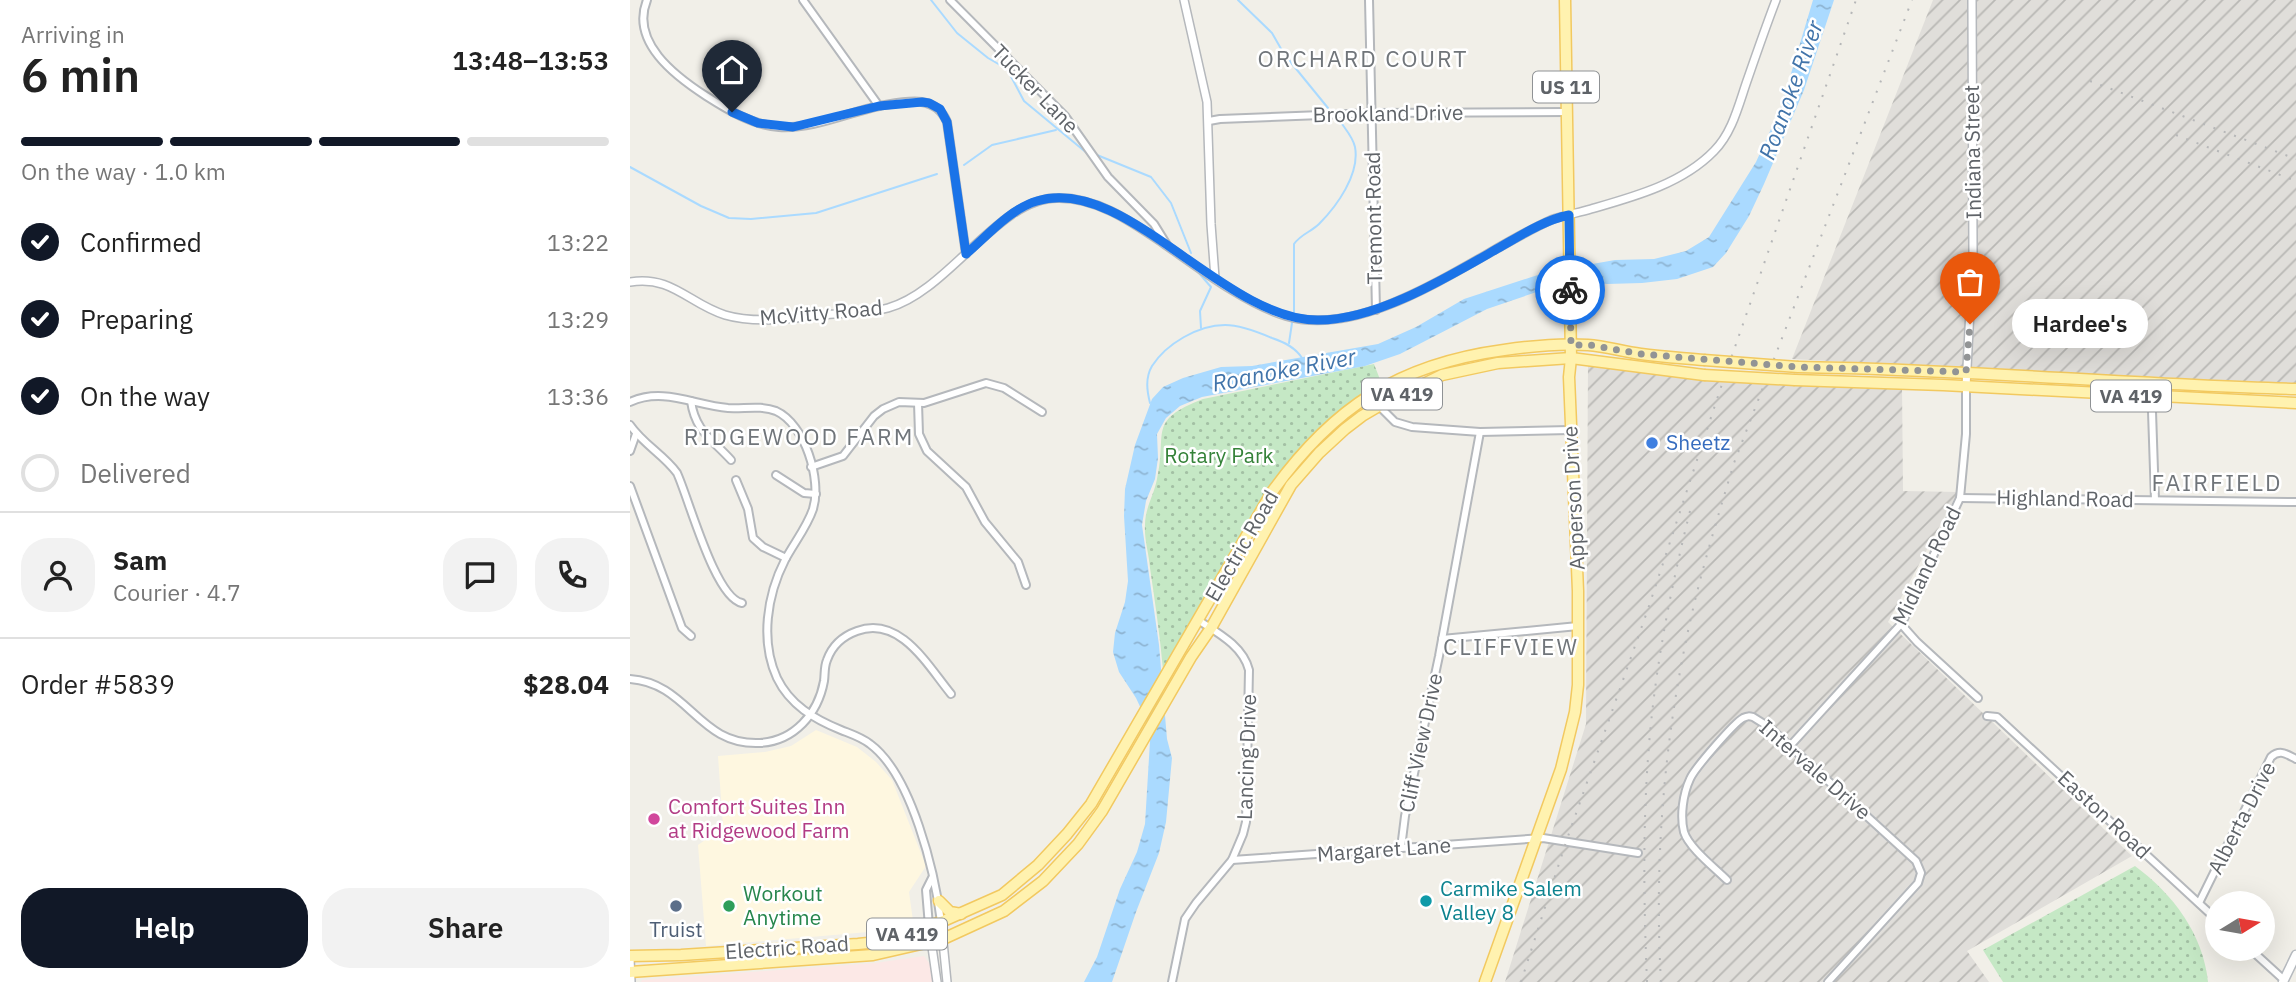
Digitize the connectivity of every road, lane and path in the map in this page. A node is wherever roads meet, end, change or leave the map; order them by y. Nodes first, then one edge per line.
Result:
1 (647, 0) edge
2 (803, 0) edge
3 (950, 0) edge
4 (1184, 0) edge
5 (1369, 0) edge
6 (1565, 0) edge
7 (1776, 0) edge
8 (1972, 0) edge
9 (879, 106) junction
10 (1567, 112) junction
11 (1373, 113) junction
12 (1209, 121) junction
13 (1569, 215) junction
14 (1167, 246) junction
15 (966, 254) junction
16 (1215, 278) junction
17 (630, 282) edge
18 (1376, 310) junction
19 (1571, 345) junction
20 (1571, 358) junction
21 (1966, 372) junction
22 (2151, 382) junction
23 (1966, 387) junction
24 (2296, 389) edge
25 (2152, 396) junction
26 (691, 401) junction
27 (630, 402) edge
28 (918, 403) junction
29 (2296, 403) edge
30 (1379, 406) junction
31 (1042, 412) dead end
32 (630, 425) edge
33 (1570, 430) junction
34 (1480, 432) junction
35 (636, 434) junction
36 (630, 451) edge
37 (732, 460) dead end
38 (811, 467) junction
39 (776, 475) dead end
40 (736, 480) dead end
41 (630, 486) edge
42 (816, 495) junction
43 (1960, 498) junction
44 (2155, 500) junction
45 (2296, 502) edge
46 (786, 558) junction
47 (1026, 585) dead end
48 (742, 603) dead end
49 (1198, 620) junction
50 (1901, 624) junction
51 (1578, 626) junction
52 (1211, 628) junction
53 (691, 636) dead end
54 (1443, 639) junction
55 (1186, 655) junction
56 (630, 679) edge
57 (951, 694) dead end
58 (1978, 698) dead end
59 (810, 715) junction
60 (1987, 716) dead end
61 (1790, 746) junction
62 (2296, 759) edge
63 (1536, 840) junction
64 (1401, 848) junction
65 (1638, 853) dead end
66 (1232, 860) junction
67 (932, 878) junction
68 (1727, 880) dead end
69 (939, 901) junction
70 (2199, 903) junction
71 (2205, 909) edge
72 (962, 914) junction
73 (941, 922) junction
74 (929, 926) junction
75 (937, 940) junction
76 (2296, 955) edge
77 (630, 957) edge
78 (2263, 961) edge
79 (631, 975) edge
80 (2284, 981) edge
81 (937, 982) edge
82 (947, 982) edge
83 (1172, 982) edge
84 (1485, 982) edge
85 (1828, 982) edge

1 - 9 street
2 - 9 street
3 - 14 street, Tucker Lane
4 - 12 street
5 - 11 street, Tremont Road
6 - 10 main road, Apperson Drive / US 11
7 - 13 street, McVitty Road
8 - 21 street, Indiana Street
9 - 15 street
10 - 11 street, Brookland Drive
10 - 13 main road, Apperson Drive / US 11
11 - 12 street, Brookland Drive
11 - 18 street, Tremont Road
12 - 16 street
13 - 18 street, McVitty Road
13 - 19 main road, Apperson Drive / US 11
14 - 15 street, McVitty Road
14 - 16 street, McVitty Road
15 - 17 street, McVitty Road
16 - 18 street, McVitty Road
19 - 20 main road, Apperson Drive / US 11
19 - 21 main road, Electric Road / VA 419, bridge
19 - 49 main road, Electric Road / VA 419
20 - 23 main road, Electric Road / VA 419, bridge
20 - 30 main road, Electric Road / VA 419
20 - 33 main road, Apperson Drive / US 11
21 - 22 main road, VA 419
21 - 23 street, Indiana Street
22 - 24 main road, VA 419
22 - 25 street
23 - 25 main road, VA 419
23 - 43 street, Midland Road
25 - 29 main road, VA 419
25 - 44 street
26 - 27 street
26 - 37 street
26 - 38 street
28 - 31 street
28 - 38 street
28 - 47 street
30 - 34 street
30 - 52 main road, Electric Road / VA 419
32 - 35 street
33 - 34 street
33 - 51 main road, Apperson Drive / US 11
34 - 54 street, Cliff View Drive
35 - 36 street
35 - 48 street
38 - 42 street
39 - 42 street
40 - 46 street
41 - 53 street
42 - 46 street
43 - 44 street, Highland Road
43 - 50 street, Midland Road
44 - 45 street, Highland Road
46 - 59 street
49 - 52 street, Lancing Drive
49 - 55 main road, Electric Road / VA 419
50 - 58 street
50 - 61 street, Midland Road
51 - 54 street
51 - 63 main road, Apperson Drive / US 11
52 - 55 main road, Electric Road / VA 419
52 - 66 street, Lancing Drive
54 - 64 street, Cliff View Drive
55 - 72 main road, Electric Road / VA 419
55 - 75 main road, Electric Road / VA 419
56 - 59 street
57 - 59 street
59 - 67 street
60 - 70 street, Easton Road
61 - 68 street, Intervale Drive
61 - 85 street, Intervale Drive
62 - 70 street, Alberta Drive
63 - 64 street, Margaret Lane
63 - 65 street, Margaret Lane
63 - 84 main road, Apperson Drive / US 11
64 - 66 street, Margaret Lane
66 - 83 street, Lancing Drive
67 - 69 street
67 - 74 street
69 - 72 main road
69 - 73 street
70 - 71 street, Easton Road
72 - 73 main road, Electric Road / VA 419
73 - 74 main road, Electric Road / VA 419
73 - 75 street
74 - 75 street
74 - 77 main road, Electric Road / VA 419
75 - 79 main road, Electric Road / VA 419
75 - 81 street
75 - 82 street
76 - 80 main road
77 - 79 street
78 - 80 street

